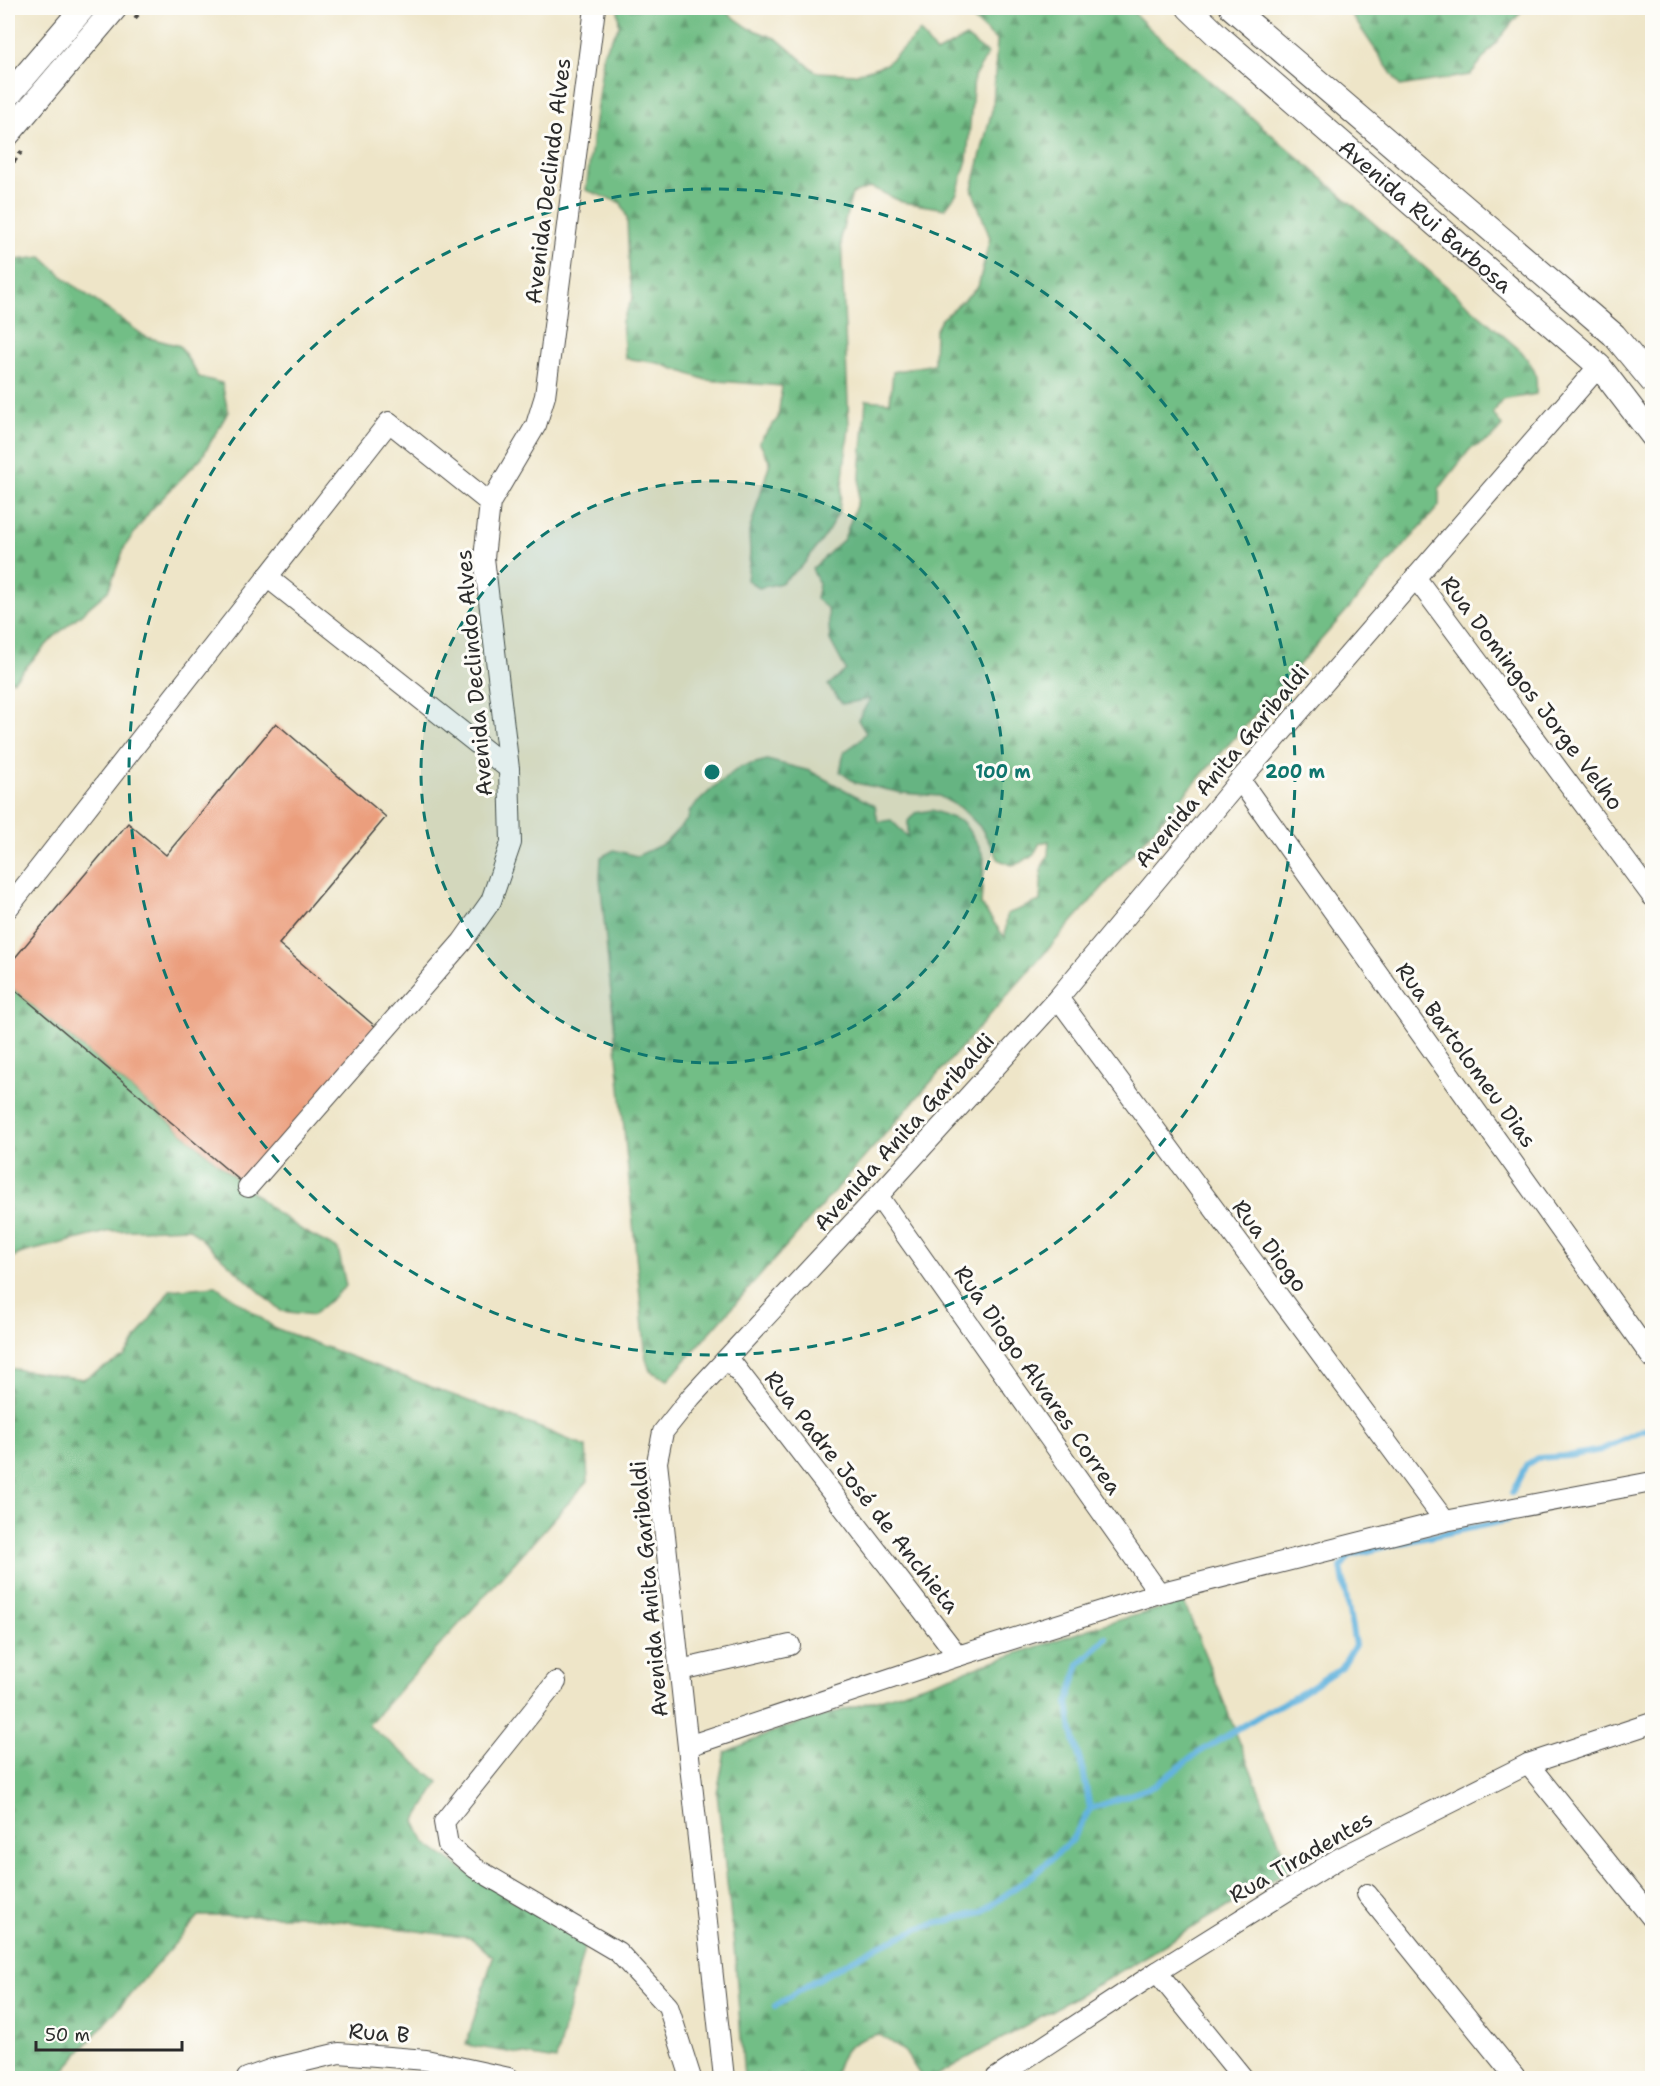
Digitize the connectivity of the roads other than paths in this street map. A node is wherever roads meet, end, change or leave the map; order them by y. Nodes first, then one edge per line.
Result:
1 (83, 8) edge
2 (115, 8) edge
3 (595, 8) edge
4 (1189, 8) edge
5 (1232, 8) edge
6 (8, 96) edge
7 (8, 134) edge
8 (1599, 366) junction
9 (1653, 381) edge
10 (1617, 387) junction
11 (1653, 420) edge
12 (1653, 435) edge
13 (490, 502) junction
14 (267, 577) junction
15 (1415, 577) junction
16 (509, 769) junction
17 (1240, 780) junction
18 (1653, 896) edge
19 (8, 908) edge
20 (1058, 998) junction
21 (248, 1186) dead end
22 (878, 1196) junction
23 (728, 1358) junction
24 (1653, 1358) edge
25 (1653, 1482) edge
26 (1445, 1521) junction
27 (1158, 1593) junction
28 (790, 1645) dead end
29 (958, 1656) junction
30 (680, 1670) junction
31 (556, 1682) dead end
32 (1653, 1724) edge
33 (688, 1746) junction
34 (1527, 1764) junction
35 (1367, 1894) dead end
36 (1653, 1918) edge
37 (1157, 1972) junction
38 (247, 2079) edge
39 (509, 2079) edge
40 (691, 2079) edge
41 (724, 2079) edge
42 (996, 2079) edge
43 (1243, 2079) edge
44 (1516, 2079) edge

1 - 6 main road
2 - 7 main road
3 - 13 street, Avenida Declindo Alves
4 - 8 main road, Avenida Rui Barbosa
5 - 9 main road, Avenida Rui Barbosa
8 - 10 main road, Avenida Rui Barbosa
8 - 15 street, Avenida Anita Garibaldi
10 - 11 main road
10 - 12 main road, Avenida Rui Barbosa
13 - 14 street
13 - 16 street, Avenida Declindo Alves
14 - 16 street
14 - 19 street
15 - 17 street, Avenida Anita Garibaldi
15 - 18 street, Rua Domingos Jorge Velho
16 - 21 street, Avenida Declindo Alves
17 - 20 street, Avenida Anita Garibaldi
17 - 24 street, Rua Bartolomeu Dias
20 - 22 street, Avenida Anita Garibaldi
20 - 26 street, Rua Diogo
22 - 23 street, Avenida Anita Garibaldi
22 - 27 street, Rua Diogo Alvares Correa
23 - 29 street, Rua Padre José de Anchieta
23 - 30 street, Avenida Anita Garibaldi
25 - 26 street
26 - 27 street
27 - 29 street
28 - 30 street
29 - 33 street
30 - 33 street, Avenida Anita Garibaldi
31 - 40 street
32 - 34 street, Rua Tiradentes
33 - 41 street, Avenida Anita Garibaldi
34 - 36 street
34 - 37 street, Rua Tiradentes
35 - 44 street
37 - 42 street, Rua Tiradentes
37 - 43 street
38 - 39 street, Rua B

